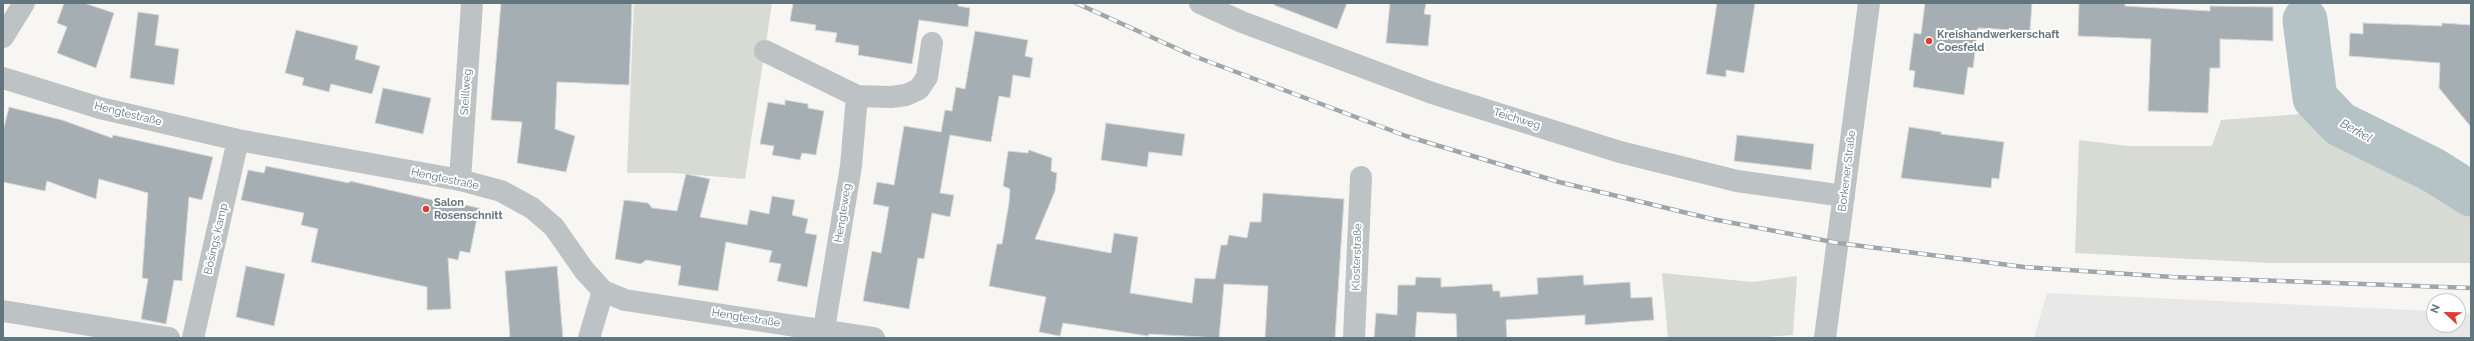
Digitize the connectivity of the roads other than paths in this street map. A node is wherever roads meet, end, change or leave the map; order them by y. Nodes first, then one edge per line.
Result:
1 (24, 3) edge
2 (472, 3) edge
3 (1200, 3) edge
4 (1869, 3) edge
5 (3, 37) edge
6 (932, 43) dead end
7 (765, 51) dead end
8 (3, 78) edge
9 (857, 96) junction
10 (238, 140) junction
11 (1361, 177) dead end
12 (460, 180) junction
13 (1844, 196) junction
14 (603, 291) junction
15 (3, 311) edge
16 (824, 329) junction
17 (849, 336) edge
18 (170, 338) edge
19 (194, 338) edge
20 (589, 338) edge
21 (874, 338) edge
22 (1354, 338) edge
23 (1825, 338) edge

1 - 5 street
2 - 12 street, Steillweg
3 - 13 street, Teichweg
4 - 13 street, Borkener Straße
6 - 9 street
7 - 9 street
8 - 10 street, Hengtestraße
9 - 16 street, Hengteweg
10 - 12 street, Hengtestraße
10 - 19 street, Bösings Kamp
11 - 22 street, Klosterstraße
12 - 14 street, Hengtestraße
13 - 23 street, Borkener Straße
14 - 16 street, Hengtestraße
14 - 20 street
15 - 18 street
16 - 17 street, Hengtestraße
17 - 21 street, Hengtestraße

